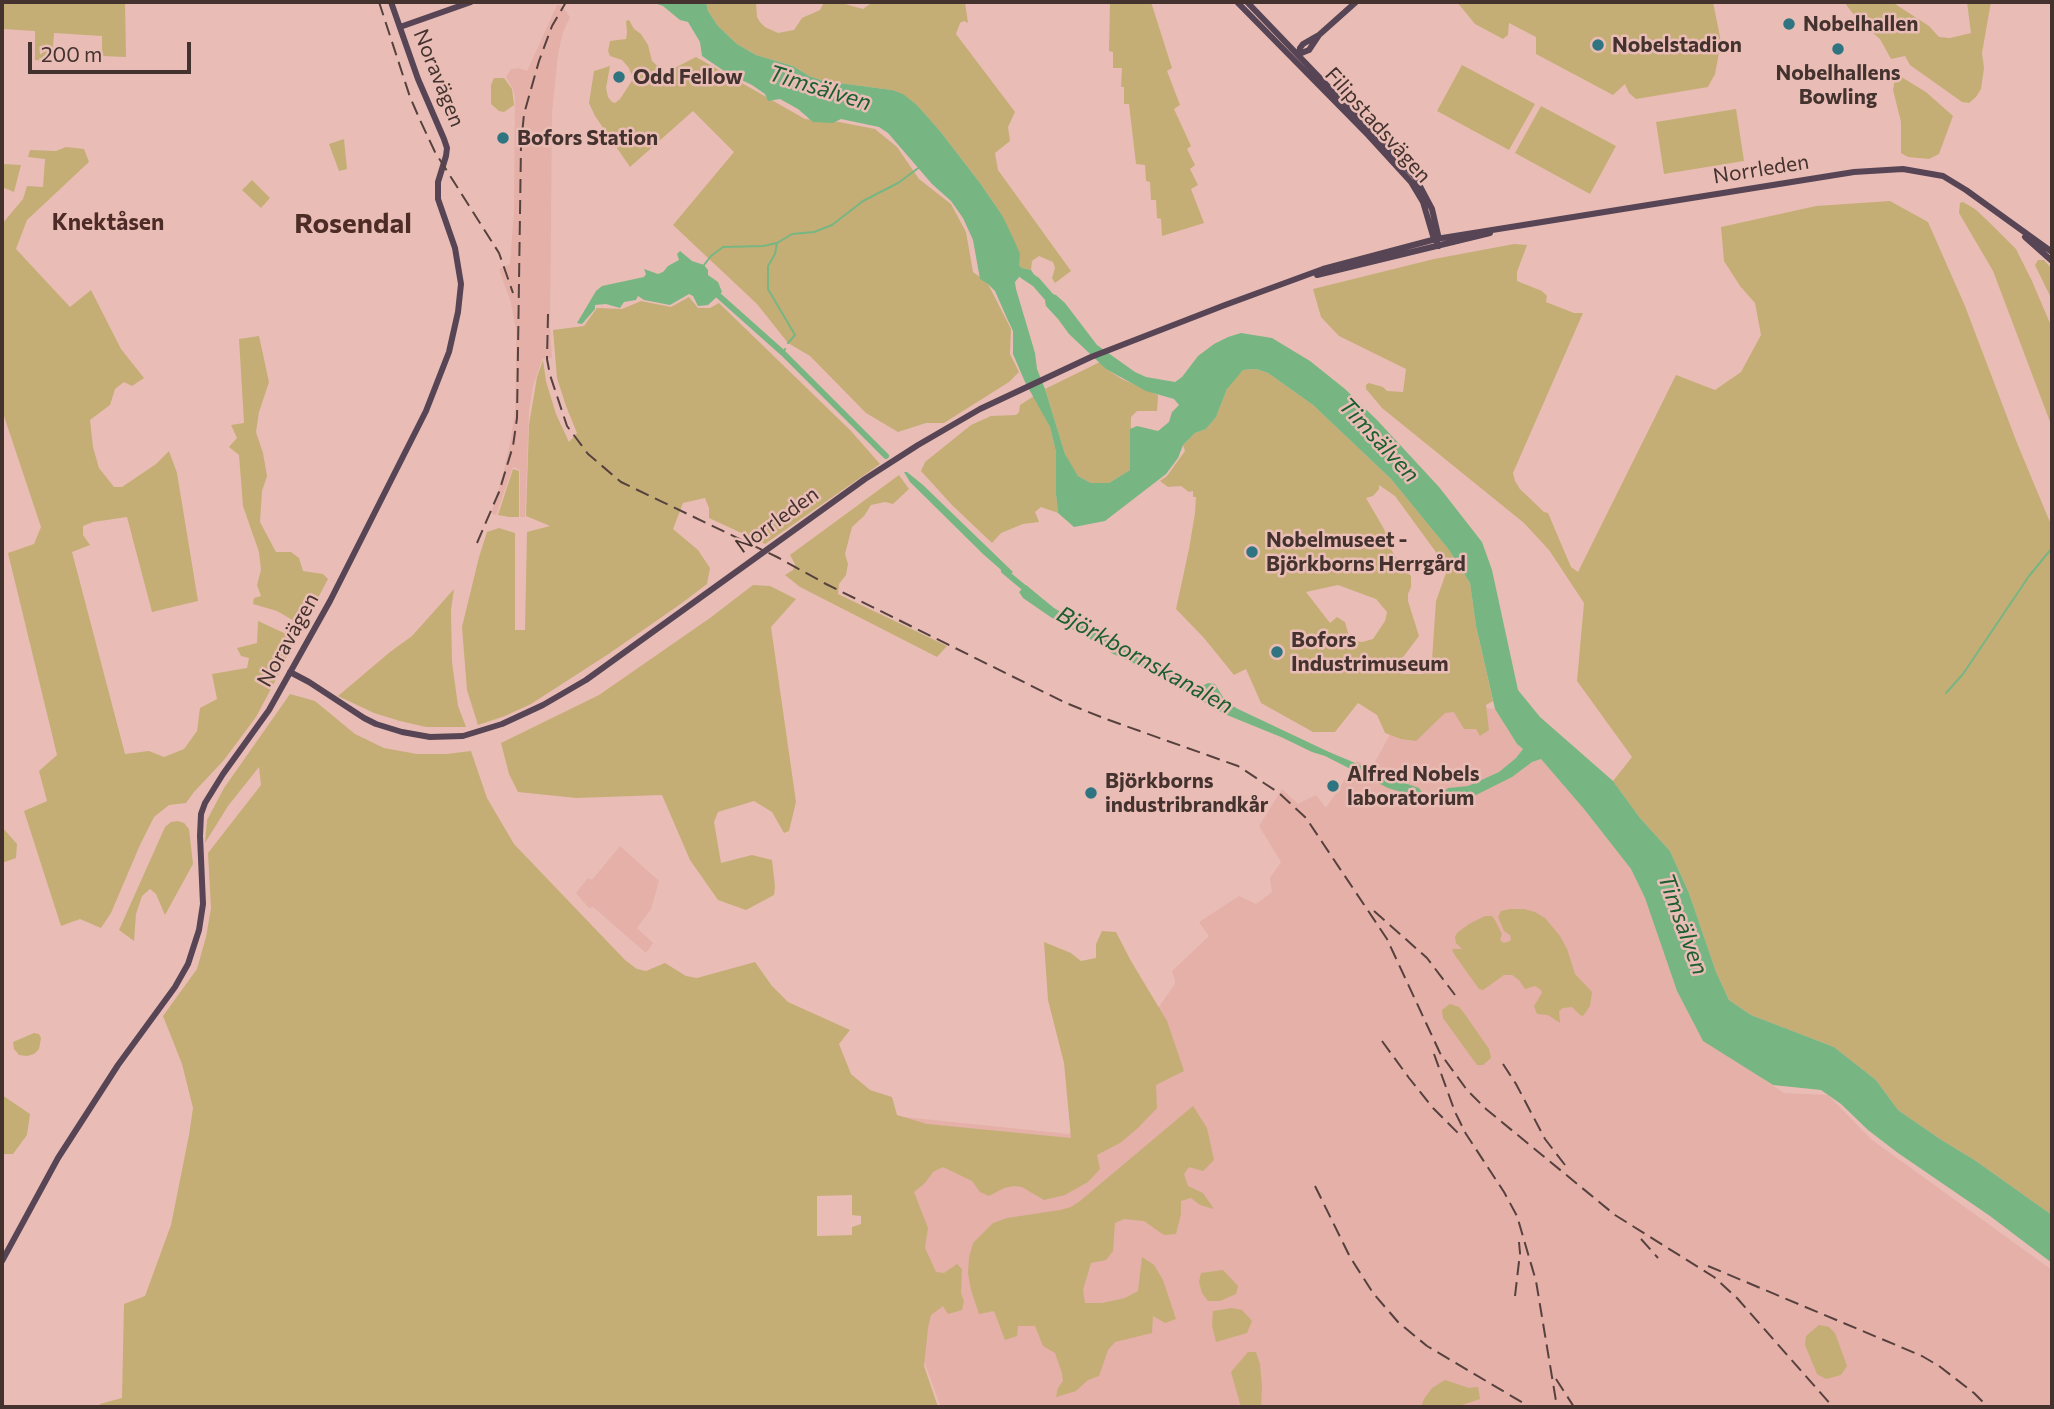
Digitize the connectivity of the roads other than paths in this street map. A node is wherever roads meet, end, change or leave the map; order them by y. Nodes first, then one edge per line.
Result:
1 (391, 2) edge
2 (471, 2) edge
3 (1237, 2) edge
4 (1247, 2) edge
5 (1356, 2) edge
6 (400, 27) junction
7 (1296, 56) junction
8 (2014, 226) junction
9 (1437, 243) junction
10 (2052, 252) edge
11 (2052, 261) edge
12 (290, 672) junction
13 (2, 1261) edge

1 - 6 street, Noravägen
2 - 6 street
3 - 7 street, Filipstadsvägen
4 - 7 street, Filipstadsvägen
5 - 7 street
6 - 12 street, Noravägen
7 - 9 street, Filipstadsvägen
8 - 9 street, Norrleden
8 - 10 street, Norrleden
8 - 11 street, Norrleden
9 - 12 street, Norrleden
12 - 13 street, Noravägen

